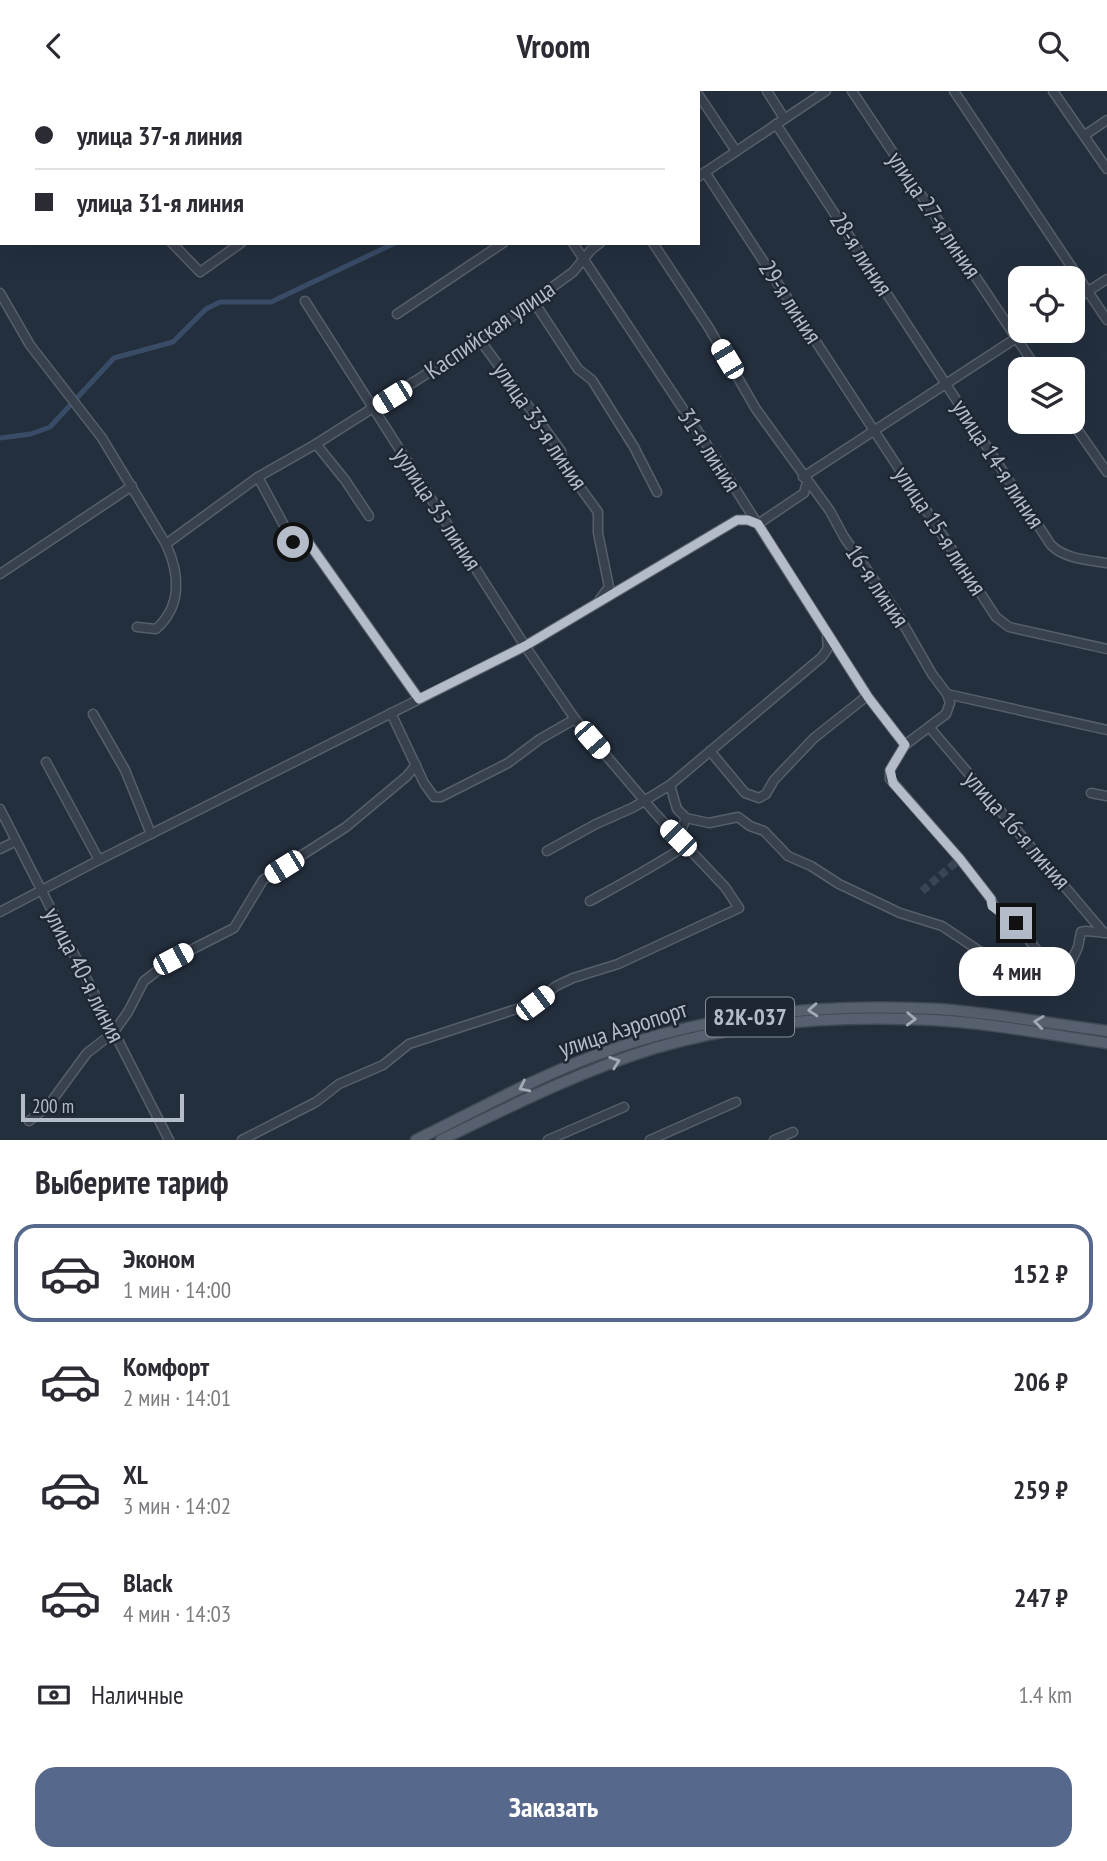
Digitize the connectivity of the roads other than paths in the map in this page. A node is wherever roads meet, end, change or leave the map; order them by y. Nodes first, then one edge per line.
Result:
1 (767, 91) edge
2 (827, 91) edge
3 (852, 91) edge
4 (954, 91) edge
5 (1054, 91) edge
6 (700, 97) edge
7 (785, 118) junction
8 (1107, 120) edge
9 (776, 124) junction
10 (1085, 135) junction
11 (736, 151) junction
12 (1107, 169) edge
13 (702, 175) edge
14 (175, 245) edge
15 (238, 245) edge
16 (500, 245) edge
17 (574, 245) edge
18 (597, 245) edge
19 (654, 245) edge
20 (584, 260) junction
21 (1107, 279) edge
22 (1088, 292) junction
23 (0, 293) edge
24 (1085, 294) edge
25 (304, 301) dead end
26 (534, 302) junction
27 (397, 314) dead end
28 (1107, 320) edge
29 (1008, 326) edge
30 (480, 340) junction
31 (1008, 343) edge
32 (945, 383) junction
33 (373, 409) junction
34 (876, 431) junction
35 (1080, 434) edge
36 (316, 444) junction
37 (1107, 472) edge
38 (258, 477) junction
39 (805, 479) junction
40 (132, 486) junction
41 (657, 492) dead end
42 (369, 516) dead end
43 (758, 524) junction
44 (166, 544) junction
45 (1107, 563) edge
46 (0, 574) edge
47 (596, 605) junction
48 (137, 627) dead end
49 (825, 631) junction
50 (525, 646) junction
51 (1107, 649) edge
52 (947, 694) junction
53 (867, 696) junction
54 (419, 699) junction
55 (391, 713) junction
56 (93, 714) dead end
57 (575, 719) junction
58 (930, 727) junction
59 (1107, 730) edge
60 (905, 745) junction
61 (710, 751) junction
62 (46, 762) dead end
63 (415, 765) junction
64 (670, 785) junction
65 (1091, 793) dead end
66 (1107, 796) edge
67 (645, 800) junction
68 (0, 809) edge
69 (686, 818) junction
70 (151, 834) junction
71 (678, 838) junction
72 (16, 841) junction
73 (685, 846) junction
74 (0, 849) edge
75 (547, 851) dead end
76 (99, 860) junction
77 (41, 892) junction
78 (590, 901) dead end
79 (0, 912) edge
80 (1106, 933) edge
81 (1063, 972) junction
82 (1107, 1031) edge
83 (114, 1032) junction
84 (1107, 1043) edge
85 (736, 1102) dead end
86 (624, 1107) dead end
87 (30, 1121) dead end
88 (793, 1132) dead end
89 (169, 1140) edge
90 (242, 1140) edge
91 (416, 1140) edge
92 (441, 1140) edge
93 (548, 1140) edge
94 (650, 1140) edge
95 (774, 1140) edge

1 - 7 street
2 - 7 street
3 - 29 street, улица 27-я линия
4 - 22 street
5 - 10 street
6 - 11 street
7 - 9 street
8 - 10 street
9 - 11 street
9 - 32 street, 28-я линия
10 - 12 street
11 - 13 street
13 - 34 street, 29-я линия
14 - 15 street
16 - 27 street
17 - 20 street, 31-я линия
18 - 20 street, Каспийская улица
19 - 39 street, 16-я линия
20 - 26 street, Каспийская улица
20 - 43 street, 31-я линия
21 - 22 street
22 - 24 street
22 - 28 street
23 - 40 street
25 - 33 street, уулица 35 линия
26 - 30 street, Каспийская улица
26 - 41 street
30 - 33 street, Каспийская улица
30 - 47 street, улица 33-я линия
31 - 32 street
32 - 34 street
32 - 45 street, улица 14-я линия
33 - 36 street, Каспийская улица
33 - 50 street, уулица 35 линия
34 - 39 street
34 - 51 street, улица 15-я линия
35 - 37 street
36 - 38 street, Каспийская улица
36 - 42 street
38 - 44 street, Каспийская улица
38 - 54 street
39 - 43 street
39 - 52 street, 16-я линия
40 - 44 street
40 - 46 street
43 - 47 street
43 - 49 street, 31-я линия
44 - 48 street
47 - 50 street
49 - 53 street, 31-я линия
49 - 61 street
50 - 54 street
50 - 57 street, уулица 35 линия
52 - 58 street
52 - 59 street
53 - 60 street, 31-я линия
53 - 61 street
54 - 55 street
55 - 63 street
55 - 70 street
56 - 70 street
57 - 63 street
57 - 67 street, уулица 35 линия
58 - 60 street
58 - 80 street, улица 16-я линия
60 - 81 street
61 - 64 street
62 - 76 street
63 - 83 street
64 - 67 street
64 - 69 street
65 - 66 street
67 - 71 street, уулица 35 линия
67 - 75 street
68 - 72 street, улица 40-я линия
69 - 71 street
69 - 81 street
70 - 76 street
71 - 73 street, уулица 35 линия
72 - 74 street
72 - 77 street, улица 40-я линия
73 - 78 street
73 - 90 street, уулица 35 линия
76 - 77 street
77 - 79 street
77 - 83 street, улица 40-я линия
80 - 81 street
82 -> 91 main road, улица Аэропорт / 82К-037
83 - 87 street
83 - 89 street, улица 40-я линия
92 -> 84 main road, улица Аэропорт
85 - 94 street
86 - 93 street
88 - 95 street

